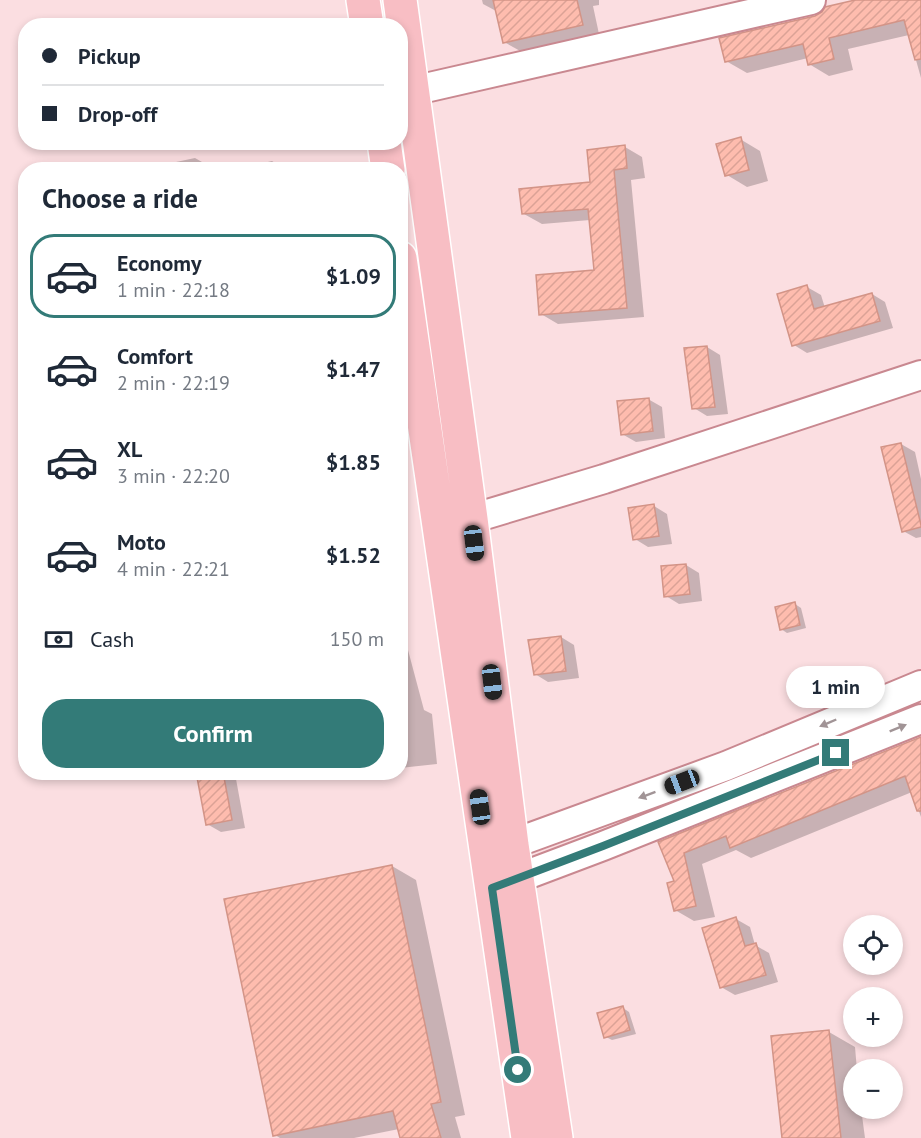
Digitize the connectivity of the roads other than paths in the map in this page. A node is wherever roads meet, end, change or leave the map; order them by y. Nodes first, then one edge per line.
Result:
1 (363, 0) edge
2 (400, 0) edge
3 (811, 0) edge
4 (366, 18) edge
5 (402, 18) edge
6 (408, 61) edge
7 (412, 91) junction
8 (408, 306) edge
9 (921, 375) edge
10 (471, 519) junction
11 (921, 685) edge
12 (921, 719) edge
13 (593, 815) junction
14 (603, 846) junction
15 (499, 849) junction
16 (504, 883) junction
17 (528, 1138) edge
18 (556, 1138) edge

1 - 4 highway
2 - 5 highway
3 - 7 street
6 - 7 highway
7 - 10 highway
8 - 15 highway
9 - 10 street
10 - 15 highway
11 -> 13 street
14 -> 12 street
13 - 14 street
13 - 15 street
14 - 16 street
15 - 16 highway
16 - 17 highway
16 - 18 highway

